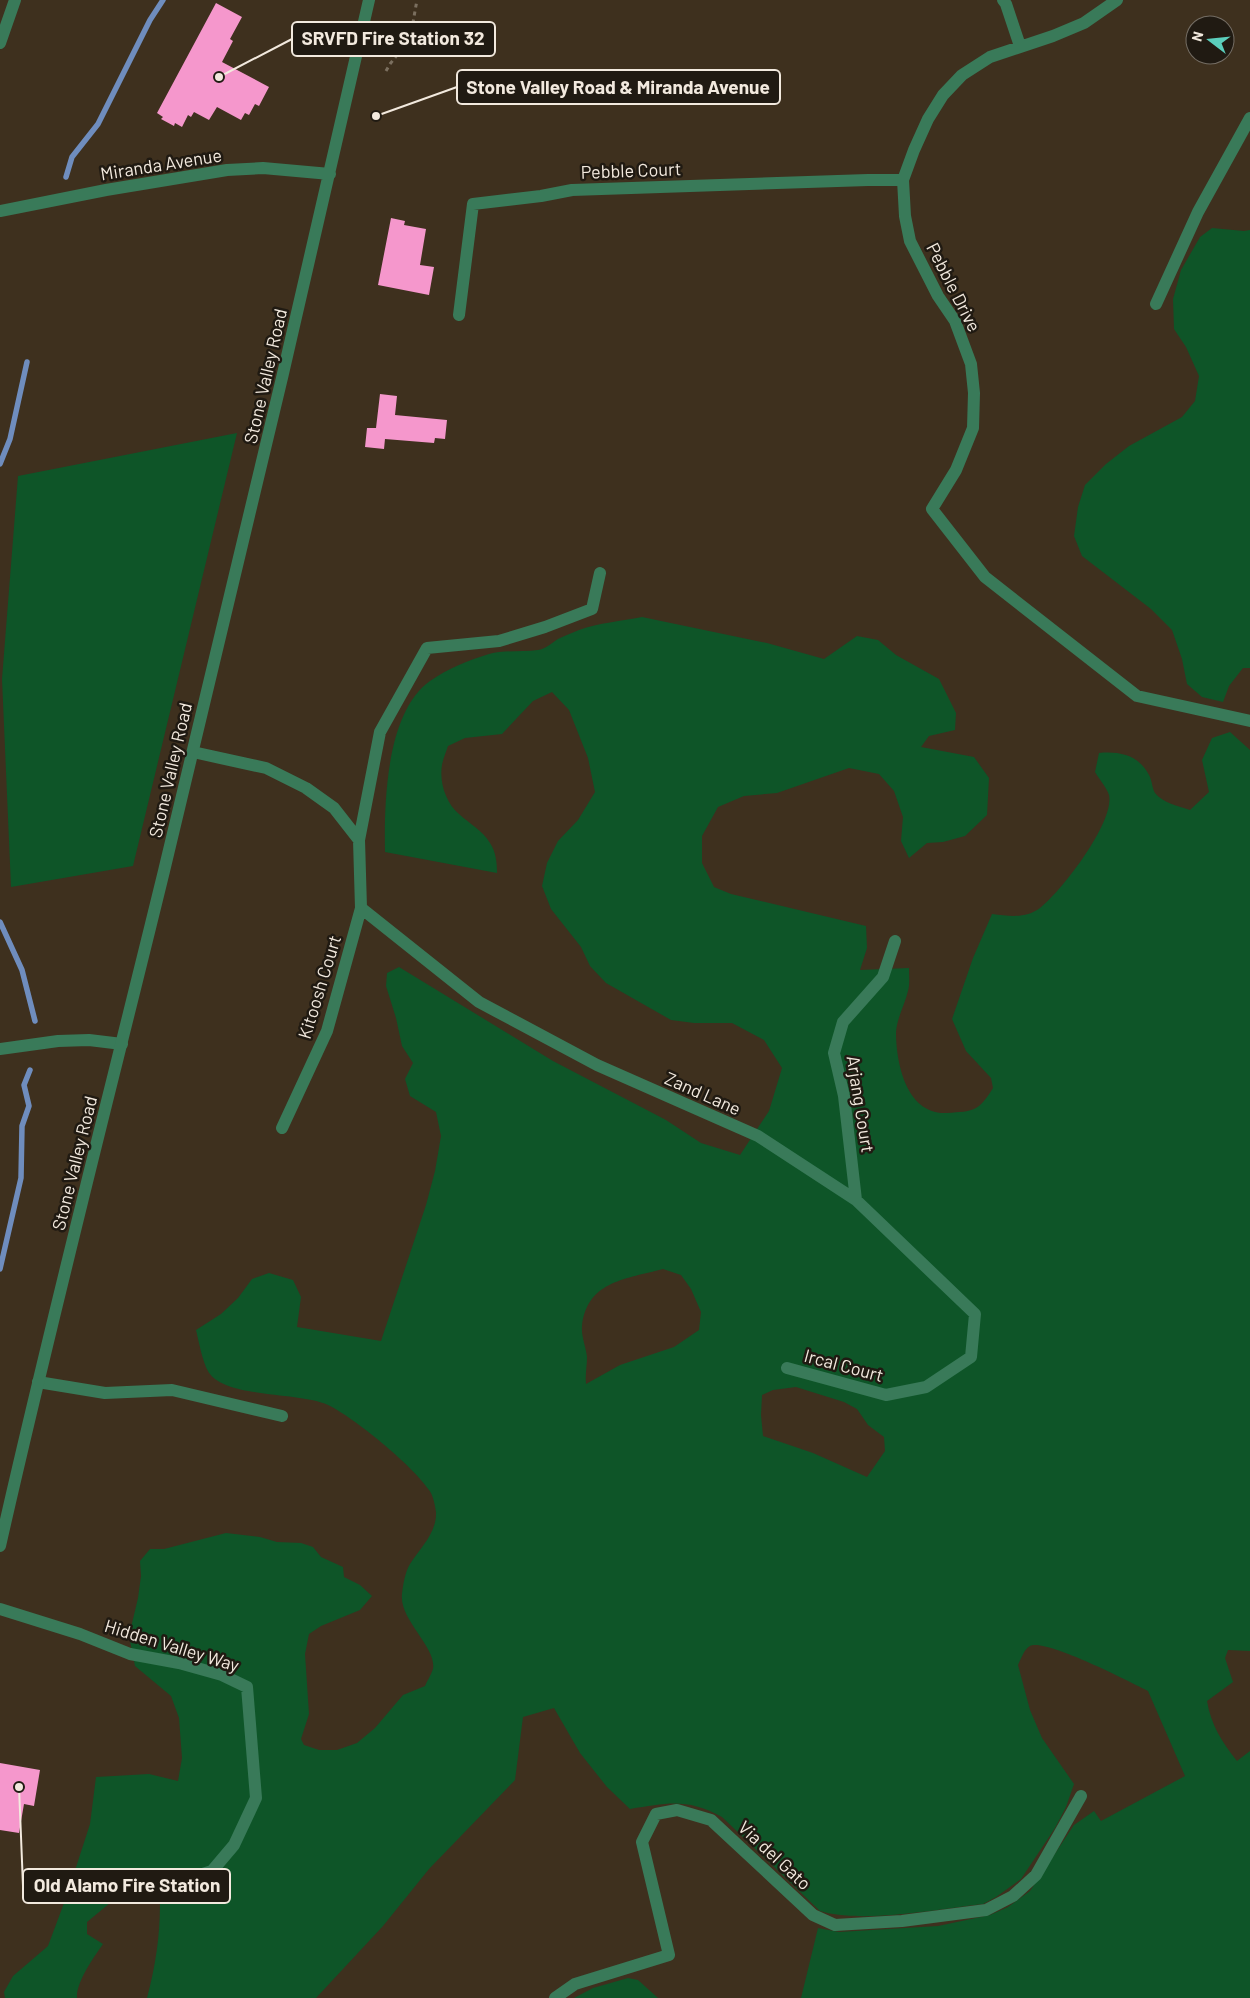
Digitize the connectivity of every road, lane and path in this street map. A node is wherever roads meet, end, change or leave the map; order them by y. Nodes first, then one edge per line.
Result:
1 (14, 0) edge
2 (369, 0) edge
3 (417, 0) edge
4 (1003, 0) edge
5 (1116, 0) edge
6 (0, 43) edge
7 (1020, 46) junction
8 (386, 71) dead end
9 (1250, 118) edge
10 (330, 174) junction
11 (903, 180) junction
12 (0, 211) edge
13 (1156, 304) dead end
14 (459, 315) dead end
15 (600, 574) dead end
16 (1250, 721) edge
17 (192, 752) junction
18 (359, 840) junction
19 (361, 908) junction
20 (895, 941) dead end
21 (122, 1044) junction
22 (0, 1049) edge
23 (282, 1128) dead end
24 (856, 1200) junction
25 (971, 1357) joint
26 (787, 1368) dead end
27 (38, 1382) junction
28 (282, 1416) dead end
29 (0, 1544) edge
30 (0, 1609) edge
31 (1081, 1796) dead end
32 (141, 1894) dead end
33 (555, 1998) edge

1 - 6 street
2 - 10 street, Stone Valley Road
3 - 8 path
4 - 7 street
5 - 7 street, Pebble Drive
7 - 11 street, Pebble Drive
9 - 13 street
10 - 12 street, Miranda Avenue
10 - 17 street, Stone Valley Road
11 - 14 street, Pebble Court
11 - 16 street, Pebble Drive
15 - 18 street
17 - 18 street
17 - 21 street, Stone Valley Road
18 - 19 street, Kitoosh Court
19 - 23 street, Kitoosh Court
19 - 24 street, Zand Lane
20 - 24 street, Arjang Court
21 - 22 street
21 - 27 street, Stone Valley Road
24 - 25 street, Zand Lane
25 - 26 street, Ircal Court
27 - 28 street
27 - 29 street, Stone Valley Road
30 - 32 street, Hidden Valley Way
31 - 33 street, Via del Gato

